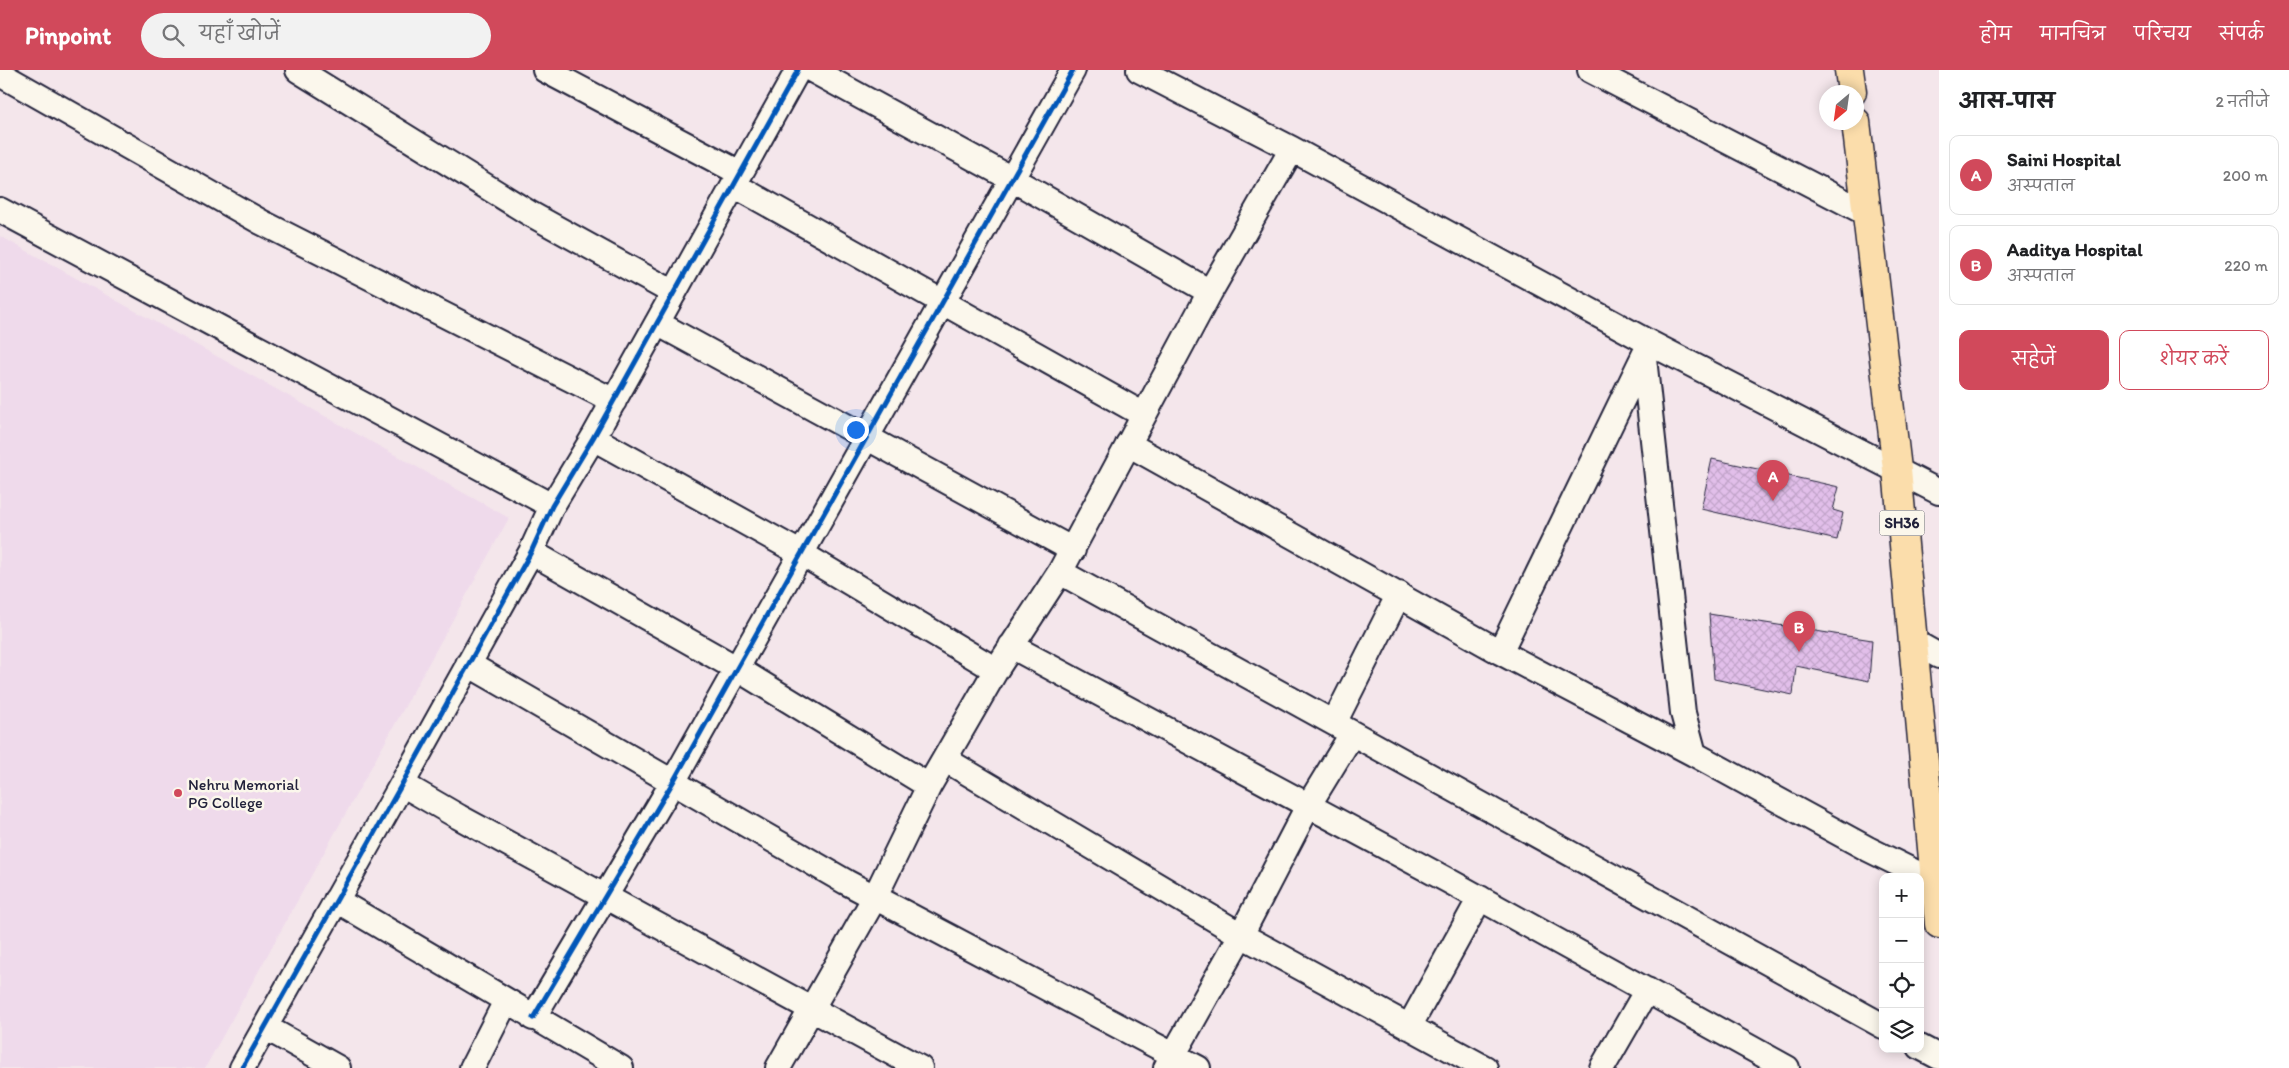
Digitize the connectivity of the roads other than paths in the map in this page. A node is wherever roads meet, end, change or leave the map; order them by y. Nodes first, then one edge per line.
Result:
1 (298, 70) edge
2 (545, 70) edge
3 (798, 70) edge
4 (812, 70) edge
5 (1073, 70) edge
6 (1139, 70) edge
7 (1590, 70) edge
8 (1849, 70) edge
9 (0, 74) edge
10 (1851, 85) edge
11 (1857, 130) edge
12 (1292, 149) junction
13 (1012, 178) junction
14 (737, 179) junction
15 (0, 210) edge
16 (1868, 214) junction
17 (1210, 292) junction
18 (674, 293) junction
19 (943, 303) junction
20 (657, 323) junction
21 (1647, 350) junction
22 (614, 402) junction
23 (1144, 415) junction
24 (866, 437) junction
25 (593, 438) junction
26 (1128, 444) junction
27 (1897, 469) junction
28 (1939, 492) edge
29 (552, 506) junction
30 (1073, 550) junction
31 (531, 552) junction
32 (802, 554) junction
33 (1060, 572) junction
34 (1399, 594) junction
35 (1914, 642) junction
36 (1011, 646) junction
37 (1500, 652) junction
38 (1939, 656) edge
39 (468, 664) junction
40 (736, 668) junction
41 (996, 670) junction
42 (1343, 728) junction
43 (1694, 754) junction
44 (946, 760) junction
45 (673, 782) junction
46 (402, 784) junction
47 (929, 786) junction
48 (1308, 806) junction
49 (1937, 883) edge
50 (606, 897) junction
51 (874, 897) junction
52 (1480, 898) junction
53 (336, 900) junction
54 (1939, 924) edge
55 (1240, 935) junction
56 (1647, 990) junction
57 (506, 1001) junction
58 (812, 1009) junction
59 (533, 1018) junction
60 (1879, 1024) edge
61 (265, 1027) junction
62 (1409, 1027) junction
63 (1924, 1049) edge
64 (1939, 1057) edge
65 (1169, 1061) edge
66 (242, 1068) edge
67 (338, 1068) edge
68 (472, 1068) edge
69 (621, 1068) edge
70 (778, 1068) edge
71 (920, 1068) edge
72 (1198, 1068) edge
73 (1484, 1068) edge
74 (1602, 1068) edge
75 (1787, 1068) edge

1 - 18 street
2 - 14 street
3 - 14 street
4 - 13 street
5 - 13 street
6 - 12 street
7 - 16 street
8 - 10 main road
9 - 22 street
11 - 16 main road, SH36
12 - 17 street
12 - 21 street
13 - 17 street
13 - 19 street
14 - 18 street
14 - 19 street
15 - 29 street
16 - 27 main road, SH36
17 - 23 street
18 - 20 street
19 - 23 street
19 - 24 street
20 - 22 street
20 - 24 street
21 - 27 street
21 - 37 street
21 - 43 street
22 - 25 street
23 - 26 street
24 - 30 street
24 - 32 street
25 - 29 street
25 - 32 street
26 - 30 street
26 - 34 street
27 - 28 street
27 - 35 main road, SH36
29 - 31 street
30 - 33 street
31 - 39 street
31 - 40 street
32 - 40 street
32 - 41 street
33 - 36 street
33 - 42 street
34 - 37 street
34 - 42 street
35 - 38 street
35 - 49 main road, SH36
36 - 41 street
36 - 48 street
37 - 43 street
39 - 45 street
39 - 46 street
40 - 45 street
40 - 47 street
41 - 44 street
42 - 48 street
42 - 60 street
43 - 49 street
44 - 47 street
44 - 55 street
45 - 50 street
45 - 51 street
46 - 50 street
46 - 53 street
47 - 51 street
48 - 52 street
48 - 55 street
49 - 54 main road, SH36
50 - 58 street
50 - 59 street
51 - 58 street
51 - 65 street
52 - 56 street
52 - 62 street
53 - 57 street
53 - 61 street
55 - 62 street
55 - 65 street
56 - 74 street
56 - 75 street
57 - 59 street
57 - 68 street
58 - 70 street
58 - 71 street
59 - 69 street
61 - 66 street
61 - 67 street
62 - 73 street
63 - 64 street
65 - 72 street

